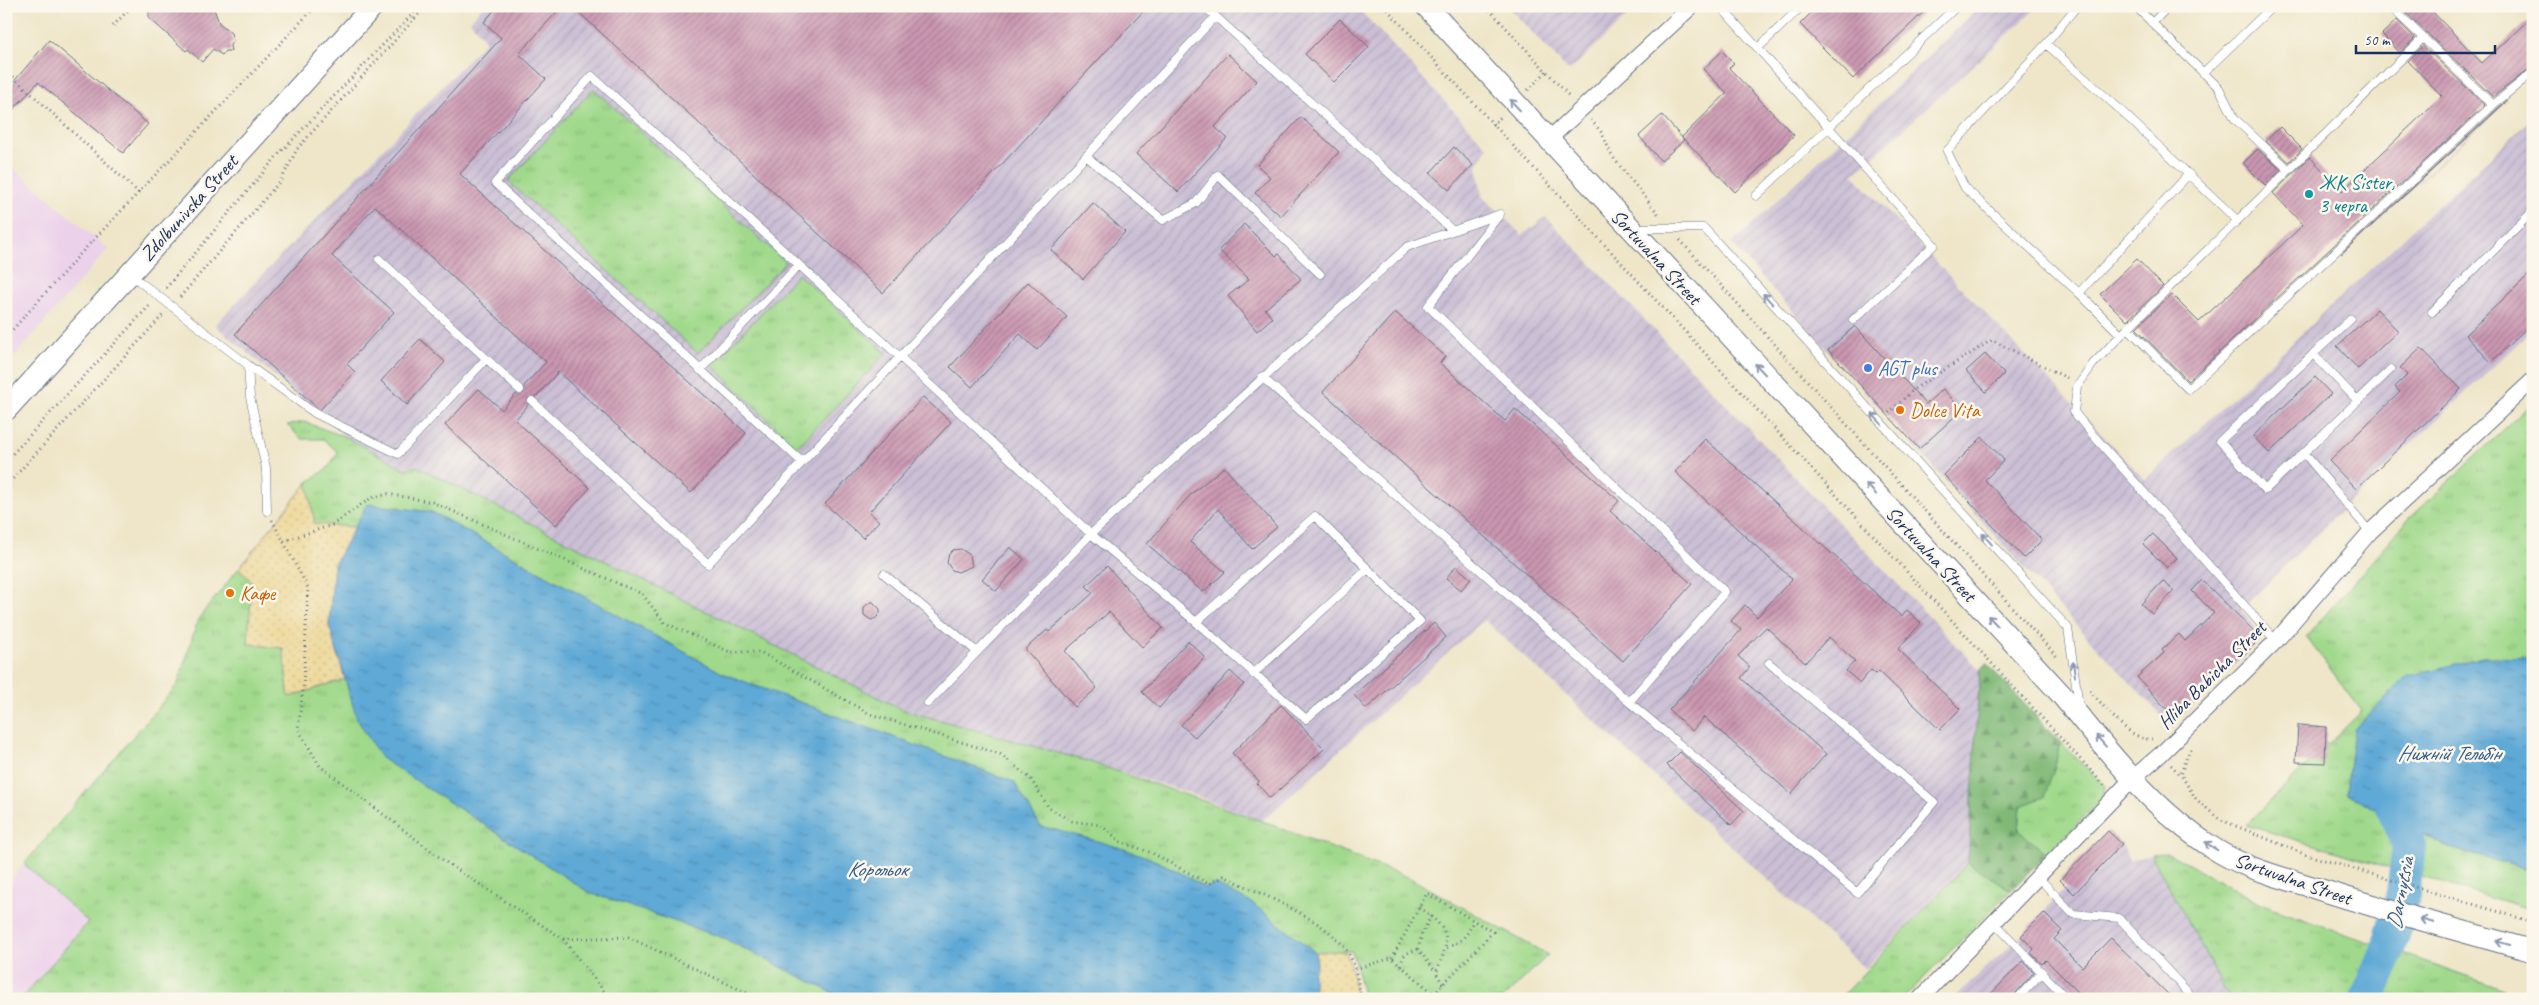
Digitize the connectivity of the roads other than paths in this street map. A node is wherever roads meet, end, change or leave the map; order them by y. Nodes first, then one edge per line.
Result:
1 (372, 6) edge
2 (1204, 6) edge
3 (1426, 6) edge
4 (1692, 6) edge
5 (1720, 6) edge
6 (1802, 6) edge
7 (1957, 6) edge
8 (2077, 6) edge
9 (2135, 6) edge
10 (2169, 6) edge
11 (2273, 6) edge
12 (2390, 6) edge
13 (1215, 17) junction
14 (2152, 23) junction
15 (2423, 38) junction
16 (2046, 44) junction
17 (1758, 48) junction
18 (2533, 72) edge
19 (2203, 73) junction
20 (2493, 105) junction
21 (1829, 128) junction
22 (1548, 140) junction
23 (1086, 156) junction
24 (2288, 169) junction
25 (2189, 174) junction
26 (1756, 196) dead end
27 (2533, 211) edge
28 (2237, 220) junction
29 (1630, 228) junction
30 (1452, 230) junction
31 (379, 259) dead end
32 (799, 265) junction
33 (130, 273) junction
34 (1320, 274) dead end
35 (2079, 293) junction
36 (2432, 312) dead end
37 (2351, 319) dead end
38 (1853, 320) dead end
39 (2128, 328) junction
40 (2121, 335) junction
41 (2313, 354) junction
42 (900, 357) junction
43 (486, 358) junction
44 (248, 365) junction
45 (2391, 369) dead end
46 (700, 370) junction
47 (1262, 377) junction
48 (2533, 380) edge
49 (520, 390) dead end
50 (532, 401) dead end
51 (2358, 401) junction
52 (6, 410) edge
53 (2304, 453) junction
54 (802, 462) junction
55 (267, 511) road end
56 (2370, 532) junction
57 (1091, 534) junction
58 (1368, 569) junction
59 (884, 574) dead end
60 (1196, 622) junction
61 (2276, 641) junction
62 (976, 651) junction
63 (1769, 663) dead end
64 (1254, 674) junction
65 (1629, 702) junction
66 (928, 703) dead end
67 (2081, 718) junction
68 (2132, 779) junction
69 (2038, 877) junction
70 (1994, 922) junction
71 (2533, 951) edge
72 (2042, 972) junction
73 (1920, 999) edge
74 (2017, 999) edge
75 (2067, 999) edge
76 (2194, 999) edge

1 - 33 street, Zdolbunivska Street
2 - 13 lane
22 -> 3 street, Sortuvalna Street
4 - 22 street
5 - 17 lane
6 - 17 lane
7 - 21 lane
8 - 16 lane
9 - 14 lane
10 - 14 lane
11 - 19 lane
12 - 15 lane
13 - 23 lane
13 - 30 lane
14 - 19 lane
15 - 20 lane
15 - 24 lane
16 - 25 lane
16 - 35 lane
17 - 21 lane
18 - 20 lane
19 - 24 lane
20 - 39 lane
21 - 26 lane
21 - 38 lane
22 - 29 street, Sortuvalna Street
23 - 34 lane
23 - 42 lane
24 - 28 lane
25 - 28 lane
25 - 35 lane
27 - 36 lane
28 - 39 lane
67 -> 29 street, Sortuvalna Street
67 -> 29 lane
30 - 47 lane
30 - 65 lane
31 - 43 lane
32 - 42 lane
32 - 46 lane
32 - 46 lane
33 - 44 lane
33 - 52 street, Zdolbunivska Street
35 - 40 lane
37 - 41 lane
39 - 40 lane
40 - 61 lane
41 - 51 lane
41 - 53 lane
42 - 54 lane
42 - 57 lane
43 - 44 lane
43 - 49 lane
44 - 55 lane
45 - 51 lane
46 - 54 lane
47 - 57 lane
47 - 65 lane
48 - 56 street, Hliba Babicha Street
50 - 54 lane
51 - 53 lane
53 - 56 lane
56 - 61 street, Hliba Babicha Street
57 - 60 lane
57 - 62 lane
58 - 60 lane
58 - 64 lane
58 - 64 lane
59 - 62 lane
60 - 64 lane
61 - 68 street, Hliba Babicha Street
62 - 66 lane
63 - 65 lane
68 -> 67 street, Sortuvalna Street
68 - 69 street, Hliba Babicha Street
71 -> 68 street, Sortuvalna Street
69 - 70 street, Hliba Babicha Street
69 - 76 lane
70 - 72 lane
70 - 73 street, Hliba Babicha Street
72 - 74 lane
72 - 75 lane

